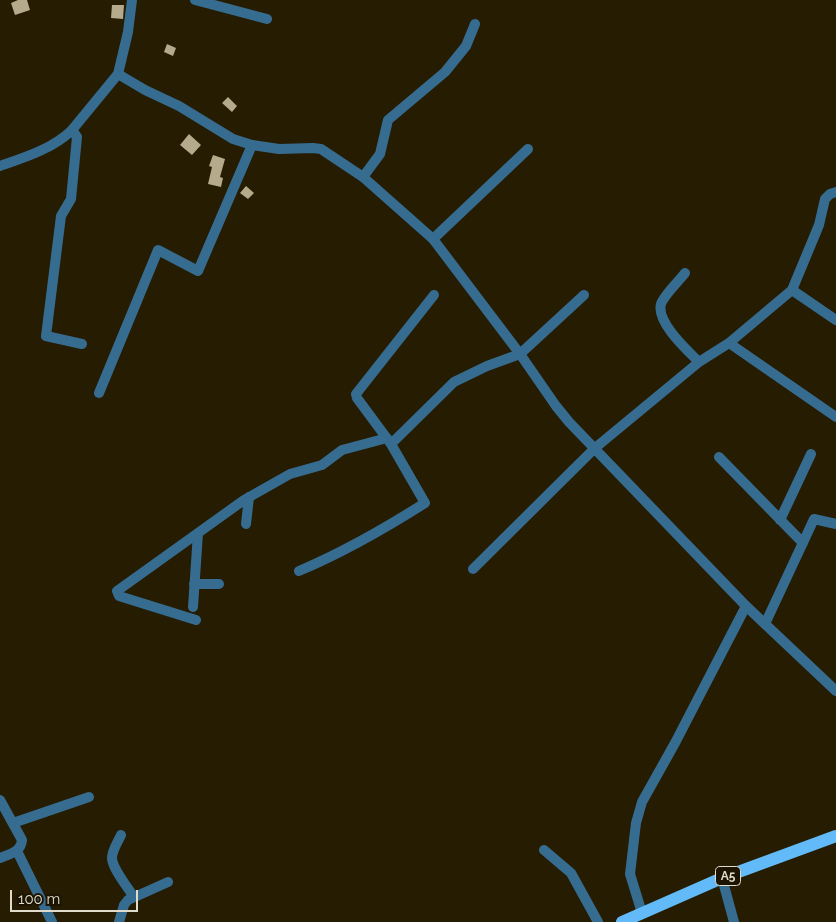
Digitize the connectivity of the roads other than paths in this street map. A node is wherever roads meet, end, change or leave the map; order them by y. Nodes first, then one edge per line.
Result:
1 (132, 0) edge
2 (195, 0) edge
3 (267, 19) dead end
4 (476, 24) dead end
5 (118, 74) junction
6 (72, 130) junction
7 (252, 146) junction
8 (528, 149) dead end
9 (0, 166) edge
10 (363, 177) junction
11 (836, 192) edge
12 (434, 239) junction
13 (685, 273) dead end
14 (792, 290) junction
15 (434, 295) dead end
16 (584, 295) dead end
17 (836, 320) edge
18 (729, 343) junction
19 (82, 344) dead end
20 (520, 354) junction
21 (699, 362) junction
22 (99, 393) dead end
23 (836, 417) edge
24 (389, 441) junction
25 (595, 448) junction
26 (811, 454) dead end
27 (719, 457) dead end
28 (249, 497) junction
29 (780, 520) junction
30 (246, 524) dead end
31 (836, 524) edge
32 (198, 533) junction
33 (803, 543) junction
34 (473, 569) dead end
35 (299, 571) dead end
36 (194, 584) junction
37 (219, 584) dead end
38 (746, 606) junction
39 (193, 607) dead end
40 (196, 620) dead end
41 (766, 624) junction
42 (836, 691) edge
43 (89, 798) dead end
44 (0, 800) edge
45 (13, 823) junction
46 (121, 836) dead end
47 (836, 836) edge
48 (544, 850) dead end
49 (17, 851) junction
50 (0, 858) edge
51 (722, 878) junction
52 (168, 882) dead end
53 (134, 897) junction
54 (642, 913) junction
55 (52, 922) edge
56 (119, 922) edge
57 (598, 922) edge
58 (622, 922) edge
59 (734, 922) edge

1 - 5 street
2 - 3 street
4 - 10 street
5 - 6 street
5 - 7 street
6 - 9 street
6 - 19 street
7 - 10 street
7 - 22 street
8 - 12 street
10 - 12 street
11 - 14 street
12 - 20 street
13 - 21 street
14 - 17 street
14 - 18 street
15 - 24 street
16 - 20 street
18 - 21 street
18 - 23 street
20 - 24 street
20 - 25 street
21 - 25 street
24 - 28 street
24 - 35 street
25 - 34 street
25 - 38 street
26 - 29 street
27 - 29 street
28 - 30 street
28 - 32 street
29 - 33 street
31 - 33 street
32 - 36 street
32 - 40 street
33 - 41 street
36 - 37 street
36 - 39 street
38 - 41 street
38 - 54 street
41 - 42 street
43 - 45 street
44 - 45 street
45 - 49 street
46 - 53 street
47 - 51 main road, A5
48 - 57 street
49 - 50 street
49 - 55 street
51 - 54 main road, A5
51 - 59 street
52 - 53 street
53 - 56 street
54 - 58 main road, A5

